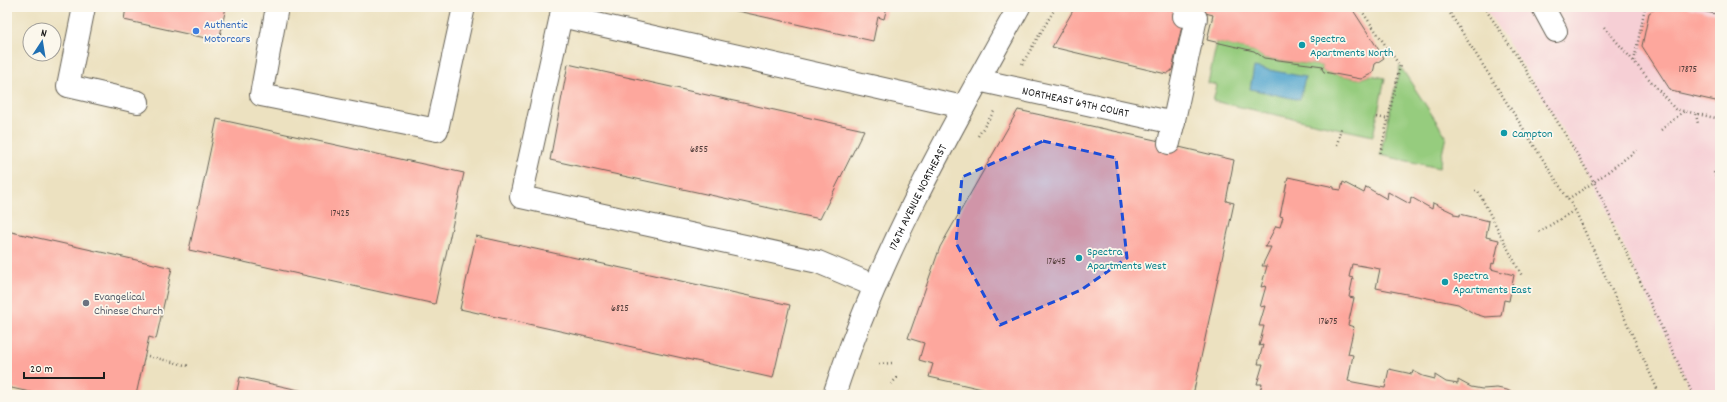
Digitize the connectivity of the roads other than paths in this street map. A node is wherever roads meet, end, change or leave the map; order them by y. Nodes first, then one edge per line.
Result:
1 (84, 7) edge
2 (277, 7) edge
3 (464, 7) edge
4 (1019, 7) edge
5 (1543, 7) edge
6 (1562, 7) edge
7 (562, 11) edge
8 (1184, 16) dead end
9 (978, 80) junction
10 (138, 102) dead end
11 (963, 107) junction
12 (875, 286) junction
13 (834, 395) edge

1 - 10 street
2 - 3 street
4 - 9 street, 176TH AVENUE NORTHEAST
5 - 6 street
7 - 11 street
7 - 12 street
8 - 9 street, NORTHEAST 69TH COURT
9 - 11 street, 176TH AVENUE NORTHEAST
11 - 12 street, 176TH AVENUE NORTHEAST
12 - 13 street, 176TH AVENUE NORTHEAST

